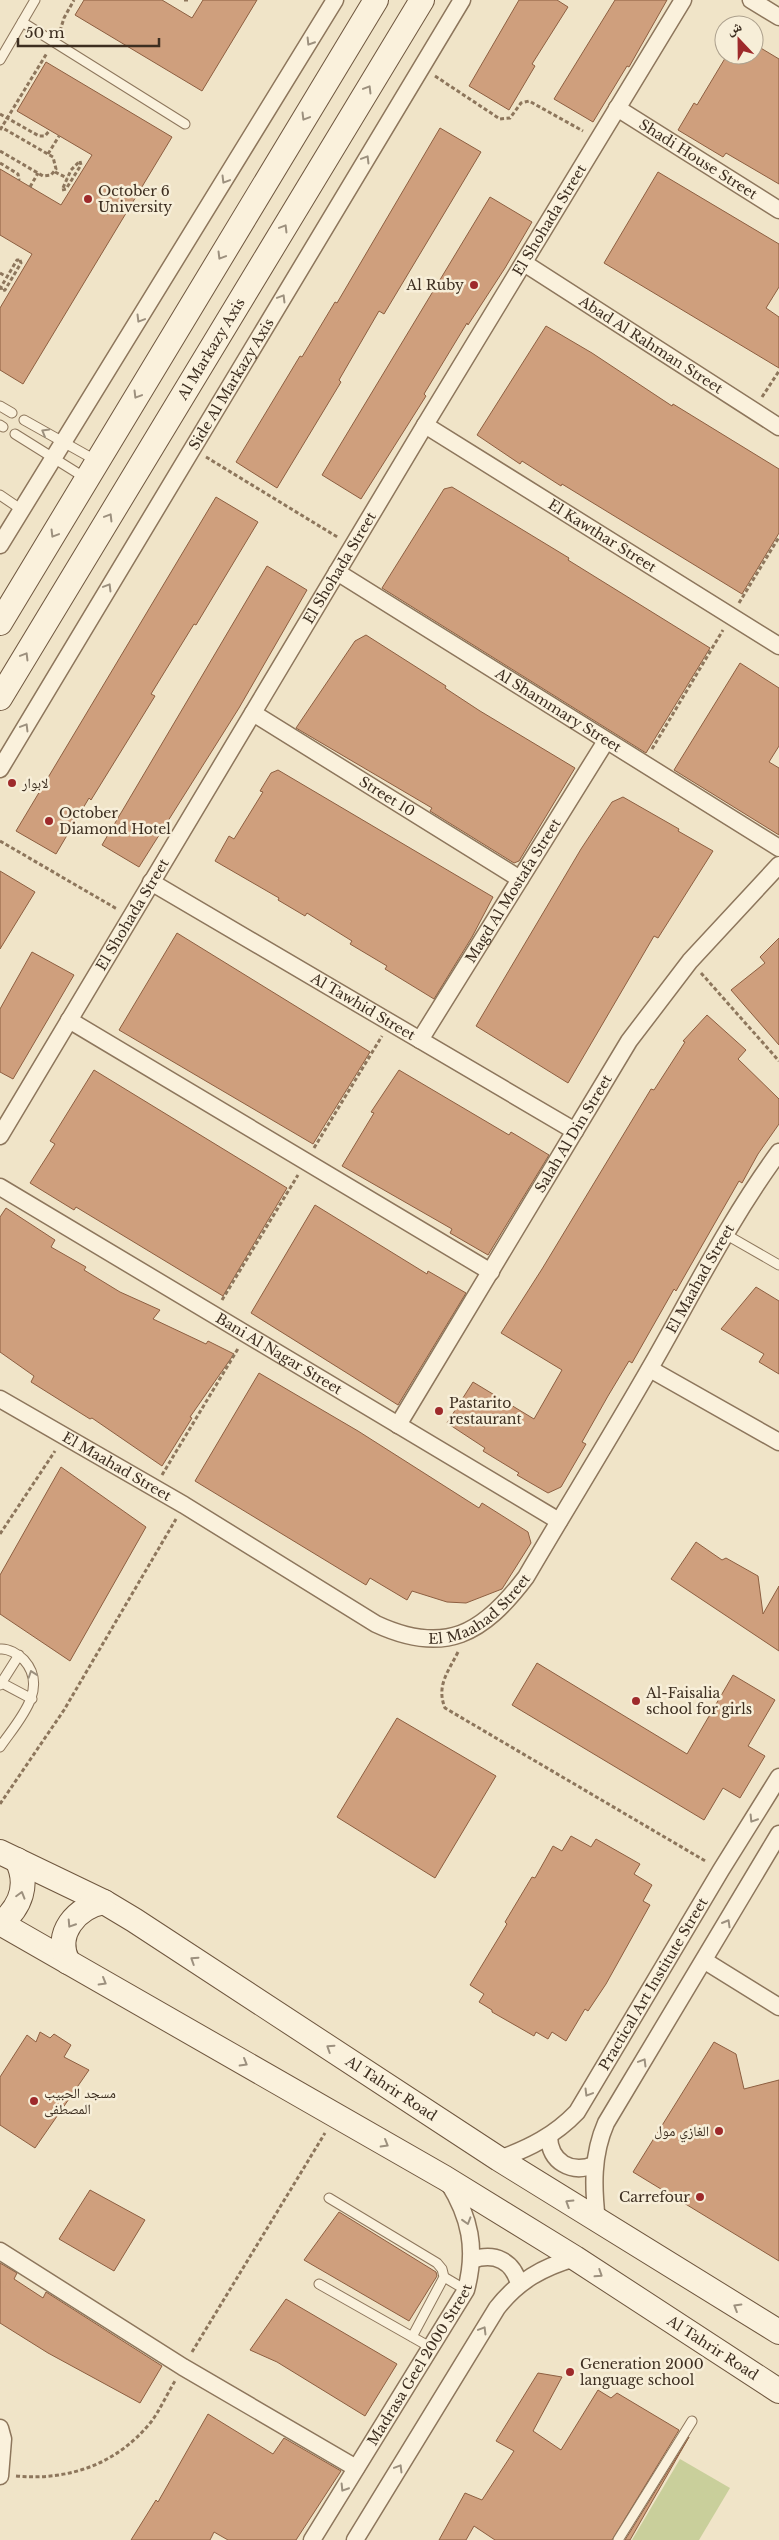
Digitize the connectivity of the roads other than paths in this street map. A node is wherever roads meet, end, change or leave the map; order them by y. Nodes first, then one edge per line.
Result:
1 (36, 0) edge
2 (335, 0) edge
3 (376, 0) edge
4 (422, 0) edge
5 (462, 0) edge
6 (683, 0) edge
7 (752, 0) edge
8 (779, 17) edge
9 (22, 22) junction
10 (0, 60) edge
11 (617, 108) junction
12 (185, 124) dead end
13 (779, 210) edge
14 (524, 263) junction
15 (0, 406) edge
16 (12, 413) dead end
17 (24, 420) dead end
18 (425, 425) junction
19 (779, 427) edge
20 (15, 434) dead end
21 (64, 443) junction
22 (54, 459) junction
23 (92, 470) junction
24 (0, 495) edge
25 (22, 510) junction
26 (0, 545) edge
27 (337, 572) junction
28 (0, 623) edge
29 (779, 646) edge
30 (0, 698) edge
31 (253, 713) junction
32 (606, 741) junction
33 (0, 769) edge
34 (779, 848) edge
35 (779, 865) edge
36 (520, 879) junction
37 (152, 882) junction
38 (69, 1020) junction
39 (420, 1040) junction
40 (575, 1131) junction
41 (0, 1136) edge
42 (779, 1152) edge
43 (0, 1187) edge
44 (725, 1234) junction
45 (779, 1265) edge
46 (491, 1272) junction
47 (650, 1369) junction
48 (0, 1399) edge
49 (398, 1425) junction
50 (779, 1442) edge
51 (558, 1521) junction
52 (0, 1649) edge
53 (19, 1655) junction
54 (0, 1683) edge
55 (32, 1699) junction
56 (0, 1747) edge
57 (777, 1784) edge
58 (779, 1834) edge
59 (8, 1856) edge
60 (104, 1902) junction
61 (0, 1924) edge
62 (705, 1961) junction
63 (68, 1962) junction
64 (779, 2007) edge
65 (549, 2137) junction
66 (500, 2159) junction
67 (594, 2165) junction
68 (446, 2178) junction
69 (329, 2198) dead end
70 (597, 2221) junction
71 (0, 2251) edge
72 (575, 2258) junction
73 (472, 2260) junction
74 (444, 2277) junction
75 (319, 2284) dead end
76 (519, 2284) junction
77 (466, 2290) junction
78 (779, 2332) edge
79 (412, 2337) junction
80 (430, 2347) junction
81 (779, 2391) edge
82 (692, 2421) dead end
83 (0, 2428) edge
84 (356, 2468) junction
85 (0, 2475) edge
86 (312, 2540) edge
87 (355, 2540) edge
88 (618, 2540) edge

1 - 9 lane
2 -> 21 street
3 -> 23 street
30 -> 4 street, Al Markazy Axis
33 -> 5 street, Side Al Markazy Axis
6 - 11 street, El Shohada Street
7 - 8 street
9 - 10 lane
9 - 12 lane
11 - 13 street, Shadi House Street
11 - 14 street, El Shohada Street
14 - 18 street, El Shohada Street
14 - 19 street, Abad Al Rahman Street
15 - 16 lane
21 -> 17 lane
18 - 27 street, El Shohada Street
18 - 29 street, El Kawthar Street
20 - 22 lane
21 - 22 street
21 - 23 lane
22 - 23 lane
22 - 25 street
23 -> 28 street
24 - 25 lane
25 - 26 street
27 - 31 street, El Shohada Street
27 - 32 street, Al Shammary Street
31 - 36 street, Street 10
31 - 37 street, El Shohada Street
32 - 34 street, Al Shammary Street
32 - 36 street, Magd Al Mostafa Street
35 - 40 street, Salah Al Din Street
36 - 39 street, Magd Al Mostafa Street
37 - 38 street, El Shohada Street
37 - 39 street, Al Tawhid Street
38 - 41 street, El Shohada Street
38 - 46 street
39 - 40 street, Al Tawhid Street
40 - 46 street, Salah Al Din Street
42 - 44 street, El Maahad Street
43 - 49 street, Bani Al Nagar Street
44 - 45 lane
44 - 47 street, El Maahad Street
46 - 49 street, Salah Al Din Street
47 - 50 street
47 - 51 street, El Maahad Street
48 - 51 street, El Maahad Street
49 - 51 street, Bani Al Nagar Street
52 - 53 lane
53 - 54 lane
55 -> 53 lane
54 - 55 lane
55 - 56 lane
57 -> 65 street, Practical Art Institute Street
62 -> 58 street
59 - 60 street, Al Tahrir Road
61 -> 59 street
60 -> 63 street
66 -> 60 street, Al Tahrir Road
61 - 63 street, Al Tahrir Road
62 - 64 street
67 -> 62 street
63 -> 68 street, Al Tahrir Road
65 - 66 street, Practical Art Institute Street
65 - 67 street
70 -> 66 street, Al Tahrir Road
67 - 70 street
68 - 72 street, Al Tahrir Road
68 -> 73 street, Madrasa Geel 2000 Street
69 - 74 lane
78 -> 70 street, Al Tahrir Road
71 - 84 street
72 - 76 street
72 -> 81 street, Al Tahrir Road
73 - 76 street
73 - 77 street, Madrasa Geel 2000 Street
74 - 77 lane
74 - 79 lane
75 - 79 lane
87 -> 76 street
77 - 80 street, Madrasa Geel 2000 Street
79 - 80 lane
80 - 84 street, Madrasa Geel 2000 Street
82 - 88 lane
83 - 85 street
84 -> 86 street, Madrasa Geel 2000 Street

